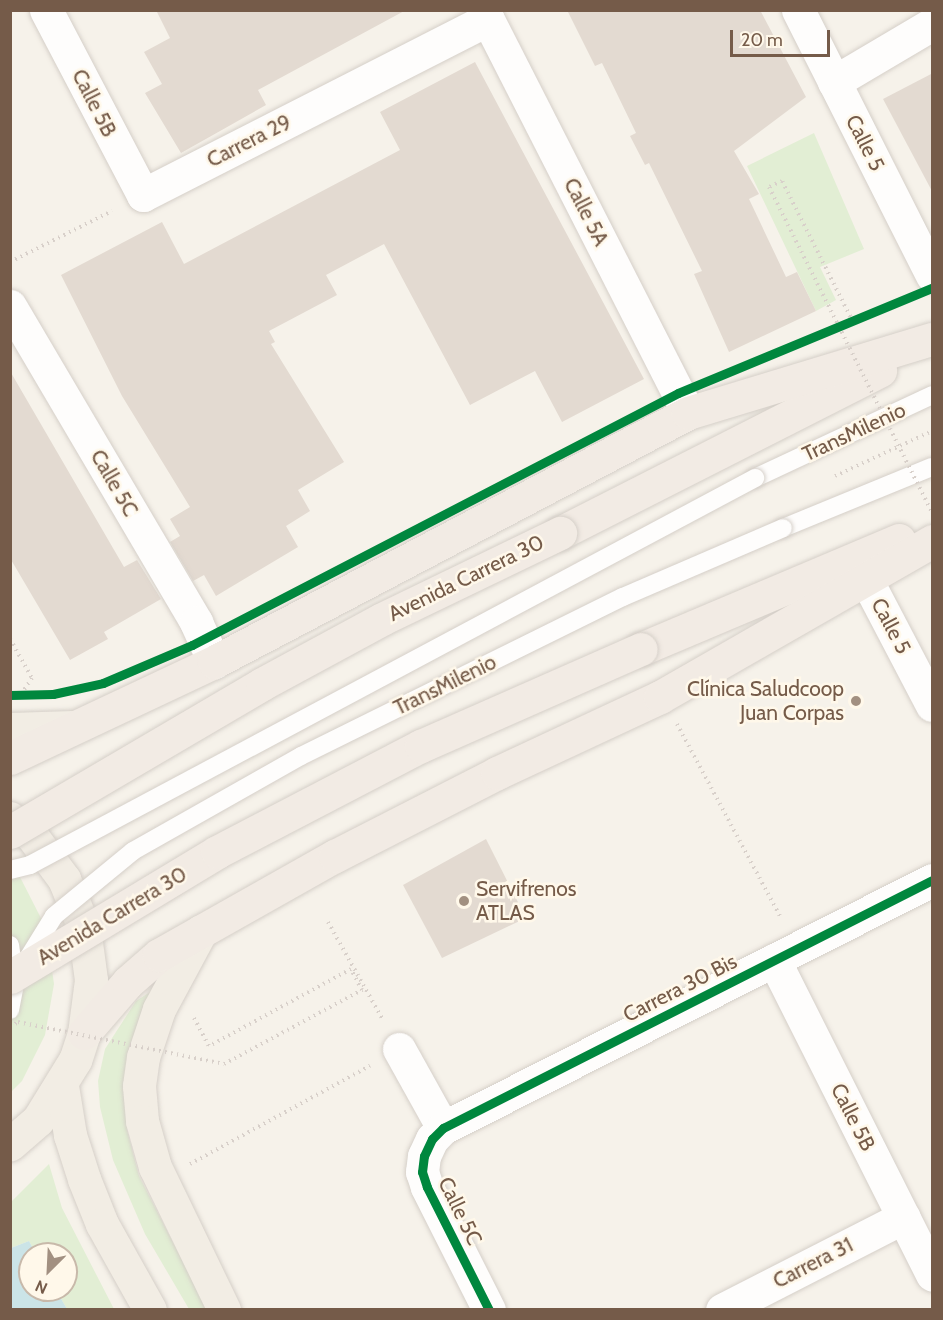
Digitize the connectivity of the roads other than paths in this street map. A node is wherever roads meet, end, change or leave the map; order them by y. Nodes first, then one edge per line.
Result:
1 (46, 10) edge
2 (798, 10) edge
3 (486, 15) edge
4 (933, 24) edge
5 (834, 82) junction
6 (142, 195) joint
7 (933, 275) edge
8 (10, 306) edge
9 (933, 339) edge
10 (933, 345) edge
11 (933, 395) edge
12 (688, 413) junction
13 (933, 466) edge
14 (933, 526) edge
15 (933, 541) edge
16 (866, 579) junction
17 (214, 662) junction
18 (932, 704) edge
19 (12, 709) edge
20 (78, 726) junction
21 (10, 758) edge
22 (10, 818) edge
23 (10, 832) edge
24 (10, 870) edge
25 (933, 880) edge
26 (201, 931) junction
27 (10, 945) edge
28 (786, 954) junction
29 (13, 980) edge
30 (10, 1010) edge
31 (84, 1033) junction
32 (399, 1049) road end
33 (62, 1086) junction
34 (443, 1128) junction
35 (10, 1144) edge
36 (904, 1217) junction
37 (933, 1274) edge
38 (150, 1310) edge
39 (224, 1310) edge
40 (489, 1310) edge
41 (722, 1310) edge

1 - 6 street, Calle 5B
2 - 5 street, Calle 5
3 - 6 street, Carrera 29
3 - 12 street, Calle 5A
4 - 5 street
5 - 7 street, Calle 5
8 - 17 street, Calle 5C
9 - 12 highway
10 - 23 highway, Avenida Carrera 30, bridge
11 - 24 lane, TransMilenio, bridge
12 - 17 highway
13 - 29 lane, TransMilenio, bridge
14 - 29 highway, Avenida Carrera 30, bridge
15 - 16 highway
16 - 18 street, Calle 5
16 - 26 highway
17 - 20 highway
19 - 20 main road
20 - 21 highway
22 - 31 main road
25 - 28 street, Carrera 30 Bis
26 - 31 highway
26 - 39 main road
27 - 29 lane, TransMilenio, bridge
28 - 34 street, Carrera 30 Bis
28 - 36 street, Calle 5B
29 - 30 lane, TransMilenio
31 - 33 main road
32 - 34 street
33 - 35 main road
33 - 38 main road
34 - 40 street, Calle 5C
36 - 37 street, Calle 5B
36 - 41 street, Carrera 31

